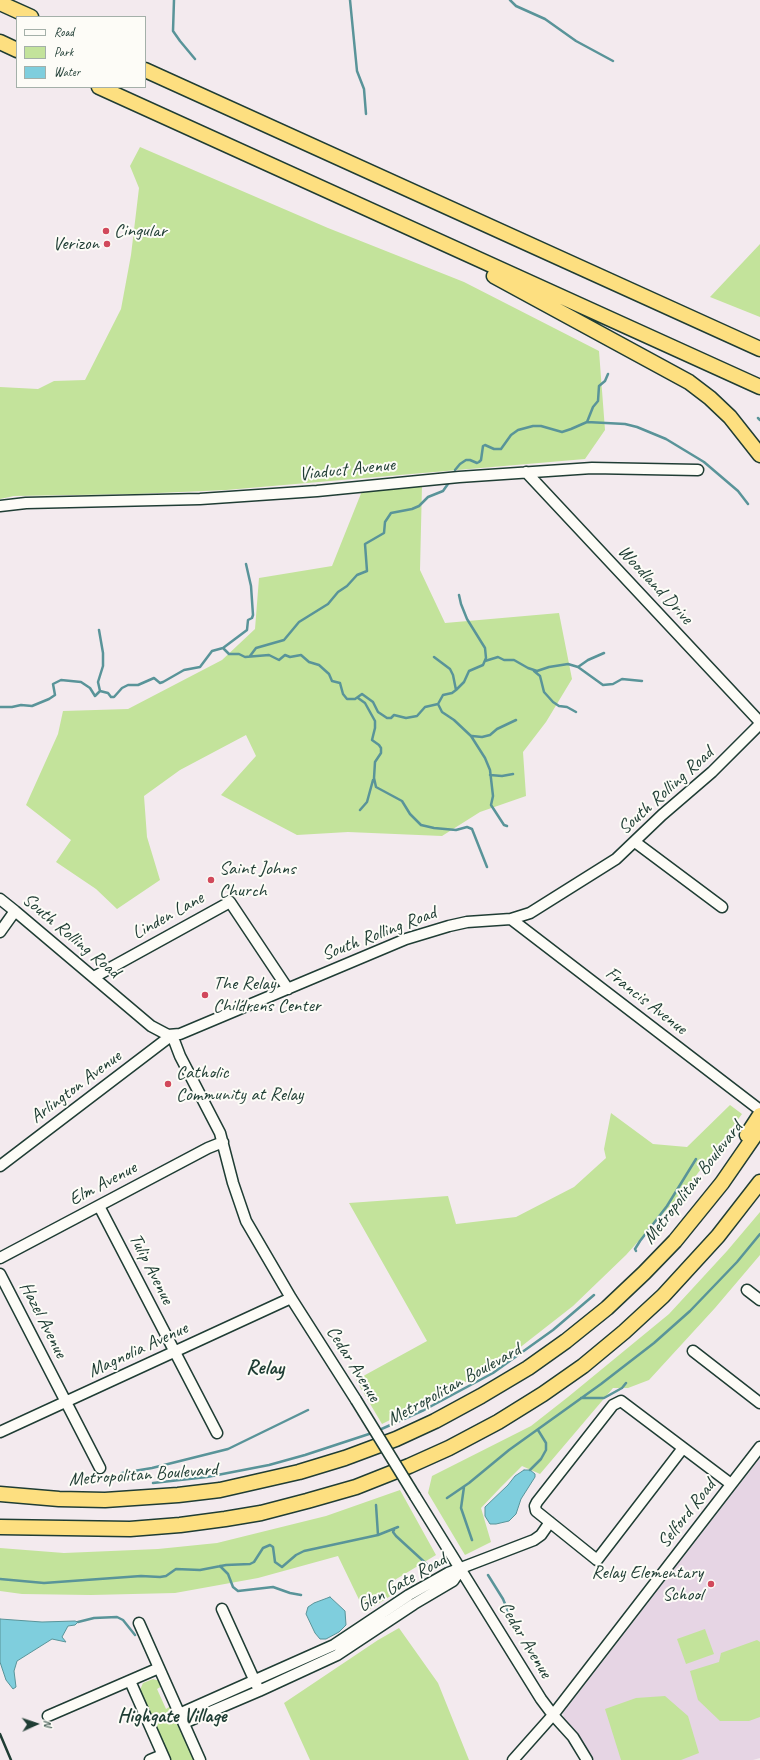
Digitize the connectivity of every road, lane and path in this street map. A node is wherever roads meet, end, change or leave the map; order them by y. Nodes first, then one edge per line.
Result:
1 (0, 3) edge
2 (29, 16) edge
3 (0, 42) edge
4 (16, 50) edge
5 (146, 70) edge
6 (101, 88) edge
7 (413, 230) junction
8 (644, 296) junction
9 (760, 339) edge
10 (760, 349) edge
11 (760, 387) edge
12 (760, 455) edge
13 (698, 470) dead end
14 (526, 472) junction
15 (0, 506) edge
16 (760, 723) edge
17 (635, 842) junction
18 (0, 899) edge
19 (722, 907) dead end
20 (16, 911) junction
21 (511, 919) junction
22 (0, 932) edge
23 (94, 977) junction
24 (288, 989) junction
25 (172, 1035) junction
26 (760, 1110) edge
27 (760, 1115) edge
28 (754, 1132) edge
29 (223, 1142) junction
30 (0, 1166) edge
31 (760, 1182) edge
32 (99, 1206) junction
33 (0, 1258) edge
34 (0, 1274) edge
35 (747, 1290) dead end
36 (291, 1298) junction
37 (760, 1300) edge
38 (693, 1350) dead end
39 (174, 1352) junction
40 (66, 1402) junction
41 (760, 1403) edge
42 (0, 1432) edge
43 (217, 1433) dead end
44 (760, 1447) edge
45 (683, 1448) junction
46 (100, 1468) dead end
47 (731, 1484) junction
48 (0, 1493) edge
49 (550, 1522) junction
50 (180, 1525) junction
51 (0, 1526) edge
52 (0, 1534) edge
53 (461, 1569) junction
54 (222, 1609) dead end
55 (139, 1623) dead end
56 (159, 1668) junction
57 (130, 1681) junction
58 (254, 1681) junction
59 (259, 1691) junction
60 (552, 1715) junction
61 (48, 1716) dead end
62 (182, 1718) junction
63 (164, 1757) edge
64 (150, 1760) edge
65 (200, 1760) edge
66 (513, 1760) edge
67 (587, 1760) edge

1 - 2 highway
3 - 4 highway
5 - 8 highway
6 - 7 highway
7 - 11 highway
7 - 12 highway
8 - 9 highway
8 - 10 highway
13 - 14 street, Viaduct Avenue
14 - 15 street, Viaduct Avenue
14 - 16 street, Woodland Drive
16 - 17 street, South Rolling Road
17 - 19 street
17 - 21 street, South Rolling Road
18 - 20 street, South Rolling Road
20 - 22 street
20 - 23 street, South Rolling Road
21 - 24 street, South Rolling Road
21 - 26 street, Francis Avenue
23 - 24 street, Linden Lane
23 - 25 street, South Rolling Road
24 - 25 street, South Rolling Road
25 - 29 street, Cedar Avenue
25 - 30 street, Arlington Avenue
27 - 28 highway, Metropolitan Boulevard
28 - 48 highway, Metropolitan Boulevard
29 - 32 street, Elm Avenue
29 - 36 street, Cedar Avenue
31 - 50 highway
32 - 33 street, Elm Avenue
32 - 39 street, Tulip Avenue
34 - 40 street, Hazel Avenue
35 - 37 street
36 - 39 street, Magnolia Avenue
36 - 53 street, Cedar Avenue, bridge
38 - 41 street
39 - 40 street, Magnolia Avenue
39 - 43 street, Tulip Avenue
40 - 42 street, Magnolia Avenue
40 - 46 street, Hazel Avenue
44 - 47 street, Selford Road
45 - 47 street
45 - 49 street
45 - 49 street
47 - 60 street, Selford Road
49 - 53 street
50 - 51 highway
50 - 52 highway
53 - 58 street, Glen Gate Road
53 - 59 street, Glen Gate Road
53 - 60 street, Cedar Avenue
54 - 58 street
55 - 56 street
56 - 57 street
56 - 62 street
57 - 61 street
57 - 63 street
58 - 59 street
58 - 62 street, Glen Gate Road
59 - 62 street, Glen Gate Road
60 - 66 street, Selford Road
60 - 67 street, Cedar Avenue
62 - 65 street
63 - 64 street

